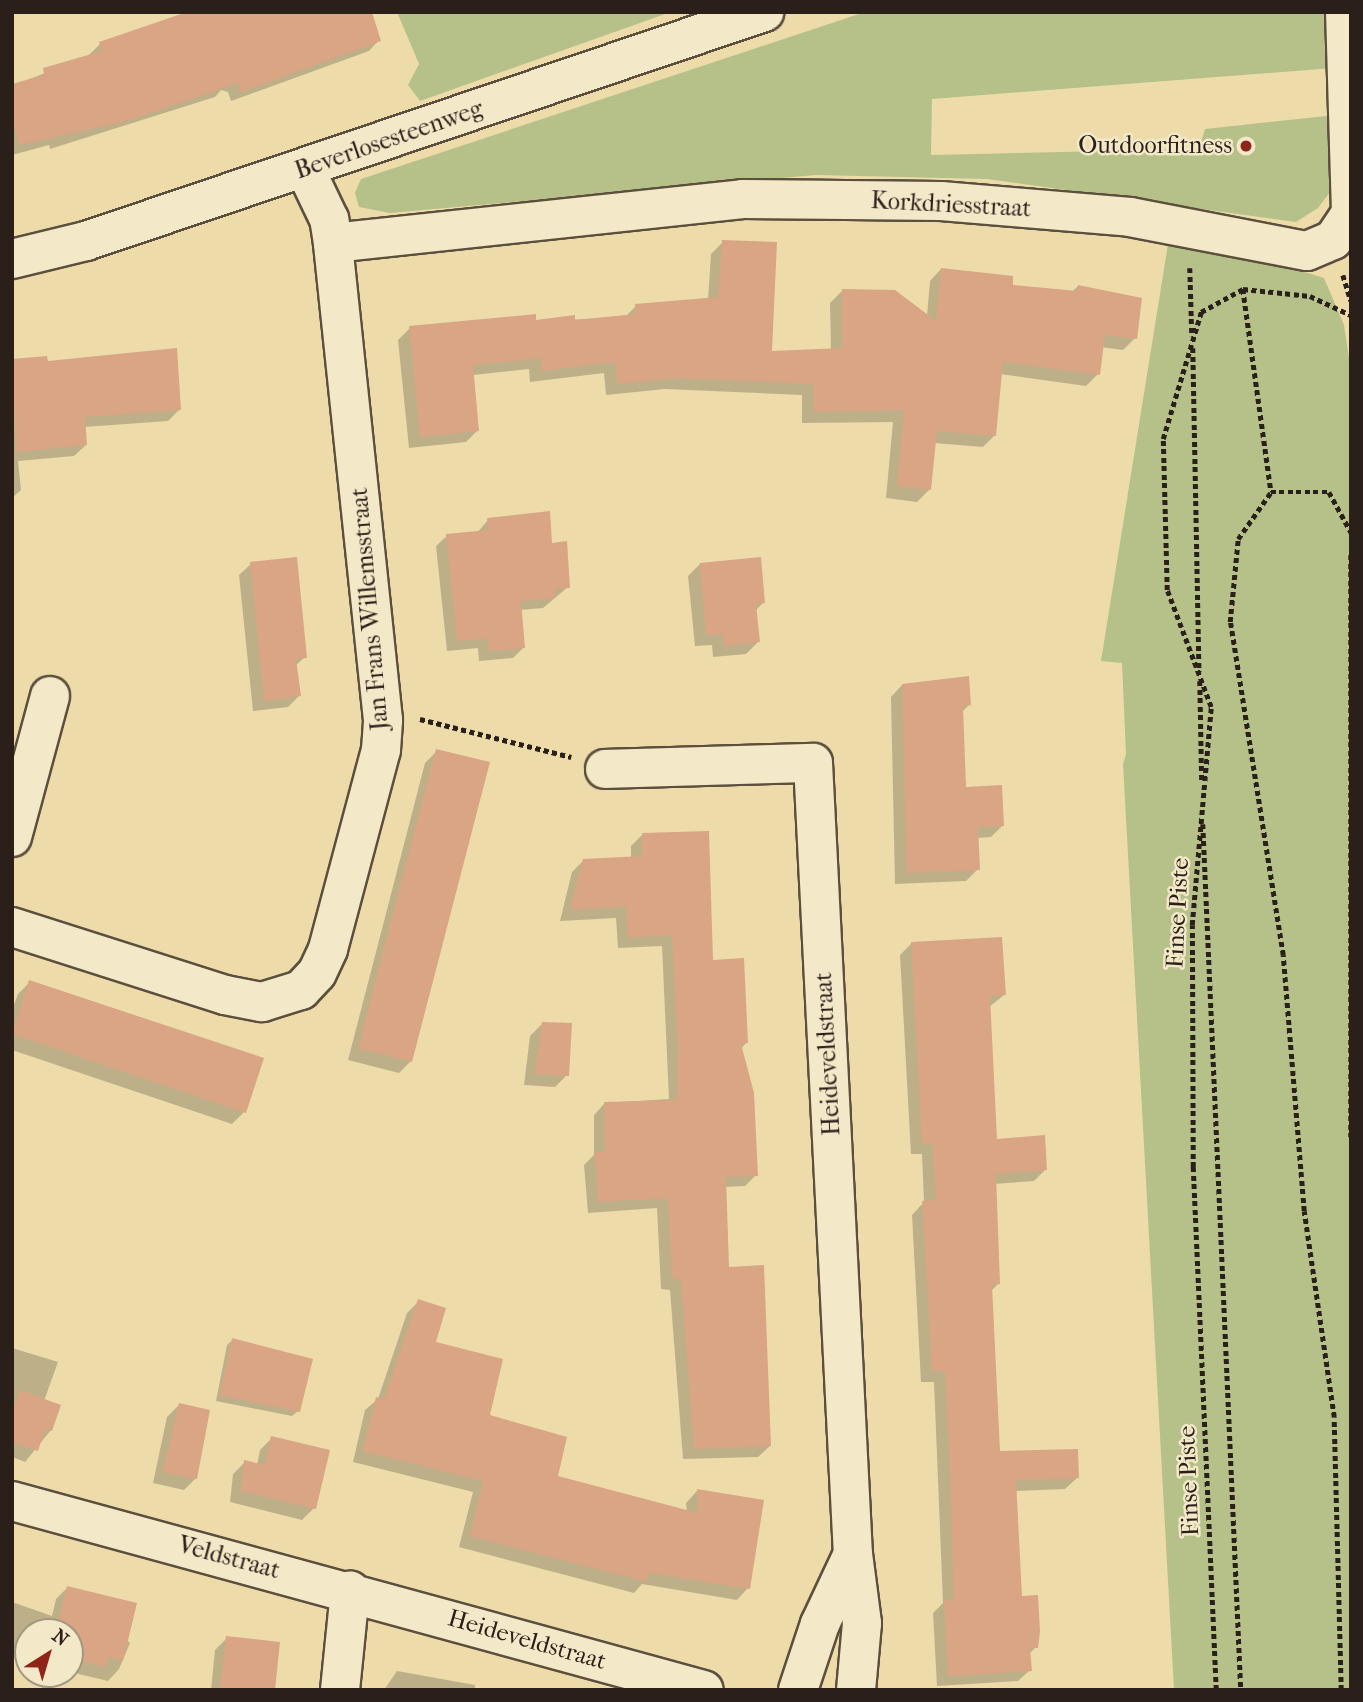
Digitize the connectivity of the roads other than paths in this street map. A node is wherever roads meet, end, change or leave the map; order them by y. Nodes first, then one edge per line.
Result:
1 (764, 12) edge
2 (1345, 12) edge
3 (305, 169) junction
4 (333, 243) junction
5 (12, 259) edge
6 (50, 696) dead end
7 (605, 769) road end
8 (12, 837) edge
9 (12, 927) edge
10 (12, 1501) edge
11 (853, 1554) junction
12 (350, 1591) junction
13 (340, 1690) edge
14 (704, 1690) edge
15 (798, 1690) edge
16 (856, 1690) edge

1 - 3 street, Beverlosesteenweg
2 - 4 street, Korkdriesstraat
3 - 4 street, Jan Frans Willemsstraat
3 - 5 street, Beverlosesteenweg
4 - 9 street, Jan Frans Willemsstraat
6 - 8 street
7 - 11 street, Heideveldstraat
10 - 12 street, Veldstraat
11 - 15 street
11 - 16 street
12 - 13 street
12 - 14 street, Heideveldstraat

